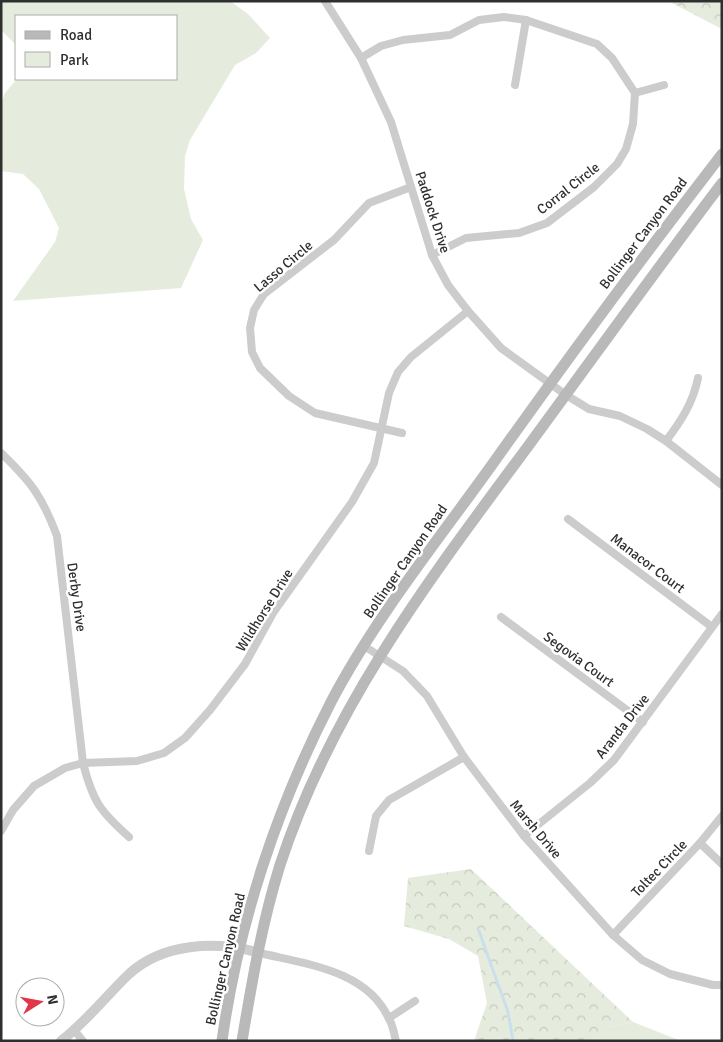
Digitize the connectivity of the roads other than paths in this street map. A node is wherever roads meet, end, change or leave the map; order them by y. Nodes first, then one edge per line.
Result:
1 (325, 1) edge
2 (526, 20) junction
3 (361, 58) junction
4 (515, 85) dead end
5 (664, 86) dead end
6 (635, 93) junction
7 (722, 154) edge
8 (722, 183) edge
9 (411, 187) junction
10 (432, 255) junction
11 (468, 311) junction
12 (698, 378) dead end
13 (549, 383) junction
14 (566, 395) junction
15 (383, 428) junction
16 (402, 433) dead end
17 (666, 441) junction
18 (1, 453) edge
19 (722, 485) edge
20 (568, 518) dead end
21 (722, 614) edge
22 (501, 617) dead end
23 (712, 626) junction
24 (364, 646) junction
25 (380, 654) junction
26 (643, 722) junction
27 (464, 757) junction
28 (83, 763) junction
29 (722, 816) edge
30 (1, 831) edge
31 (524, 836) junction
32 (129, 837) dead end
33 (700, 843) junction
34 (369, 851) dead end
35 (722, 864) edge
36 (612, 935) junction
37 (240, 948) junction
38 (256, 952) junction
39 (722, 984) edge
40 (415, 1001) dead end
41 (389, 1018) junction
42 (74, 1030) junction
43 (61, 1041) edge
44 (83, 1041) edge
45 (222, 1041) edge
46 (242, 1041) edge
47 (396, 1041) edge

1 - 3 street, Paddock Drive
2 - 3 street
2 - 4 street
2 - 6 street
3 - 9 street, Paddock Drive
5 - 6 street
6 - 10 street, Corral Circle
7 - 13 main road, Bollinger Canyon Road
8 - 14 main road
9 - 10 street, Paddock Drive
9 - 15 street, Lasso Circle
10 - 11 street, Paddock Drive
11 - 13 street, Paddock Drive
11 - 15 street, Wildhorse Drive
12 - 17 street
13 - 14 street, Paddock Drive
13 - 24 main road, Bollinger Canyon Road
14 - 17 street
14 - 25 main road
15 - 16 street, Lasso Circle
15 - 28 street, Wildhorse Drive
17 - 19 street
18 - 28 street, Derby Drive
20 - 23 street, Manacor Court
21 - 23 street, Aranda Drive
22 - 26 street, Segovia Court
23 - 26 street, Aranda Drive
24 - 25 street, Marsh Drive
24 - 37 main road, Bollinger Canyon Road
25 - 27 street, Marsh Drive
25 - 38 main road
26 - 31 street, Aranda Drive
27 - 31 street, Marsh Drive
27 - 34 street
28 - 30 street, Wildhorse Drive
28 - 32 street, Derby Drive
29 - 33 street, Toltec Circle
31 - 36 street, Marsh Drive
33 - 35 street
33 - 36 street, Toltec Circle
36 - 39 street, Marsh Drive
37 - 38 street
37 - 42 street
37 - 45 main road, Bollinger Canyon Road
38 - 41 street
38 - 46 main road
40 - 41 street
41 - 47 street
42 - 43 street
42 - 44 street

